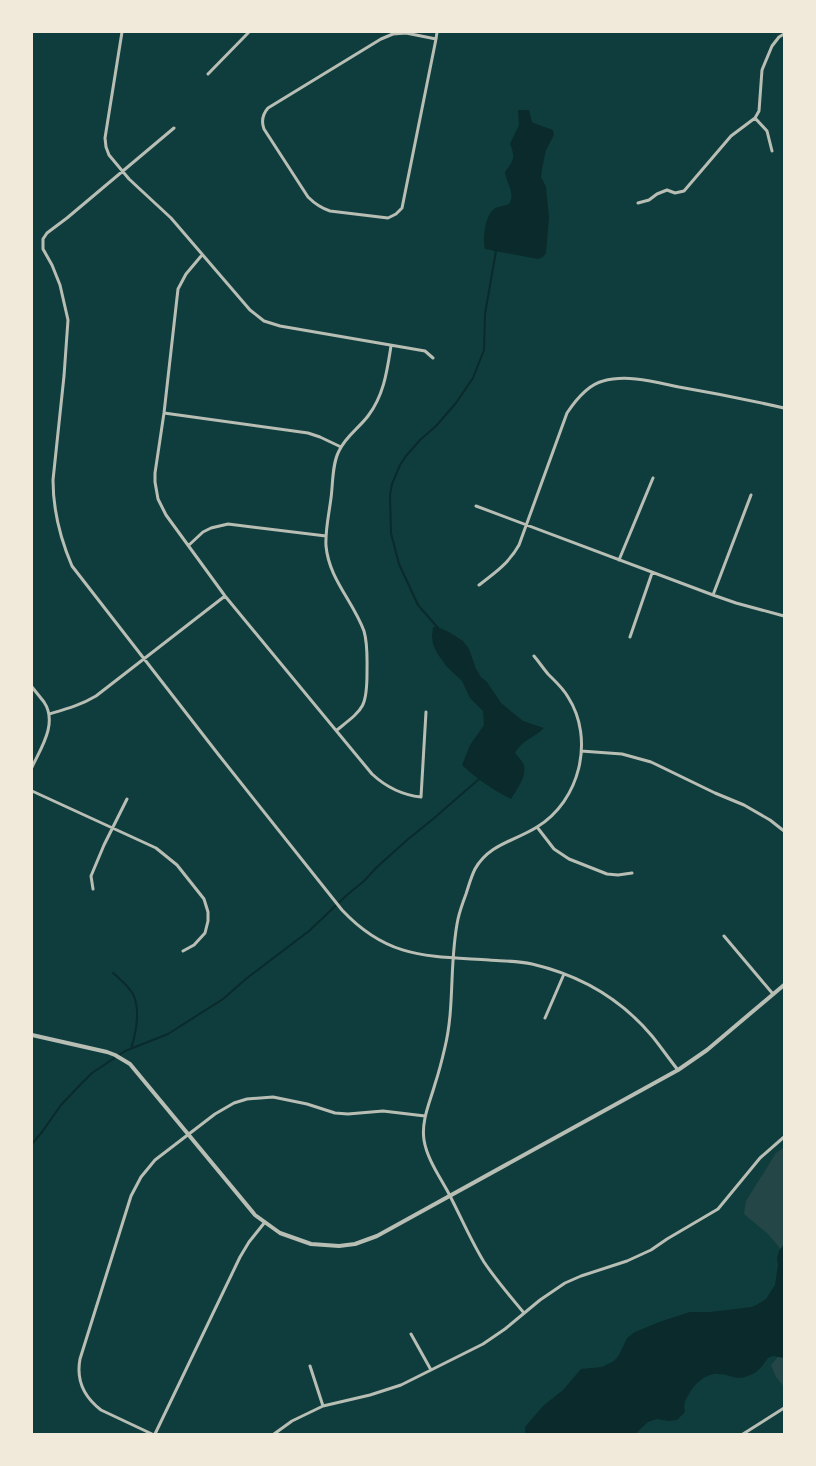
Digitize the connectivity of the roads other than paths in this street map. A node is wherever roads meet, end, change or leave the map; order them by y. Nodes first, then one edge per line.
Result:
1 (122, 32) edge
2 (249, 32) edge
3 (438, 32) edge
4 (784, 34) edge
5 (436, 39) junction
6 (208, 74) dead end
7 (755, 118) junction
8 (174, 128) dead end
9 (772, 151) dead end
10 (122, 171) junction
11 (638, 203) dead end
12 (202, 255) junction
13 (391, 346) junction
14 (433, 358) dead end
15 (784, 408) edge
16 (164, 413) junction
17 (341, 447) junction
18 (653, 478) dead end
19 (752, 495) dead end
20 (476, 506) dead end
21 (526, 525) junction
22 (326, 536) junction
23 (189, 545) junction
24 (619, 560) junction
25 (652, 573) junction
26 (479, 585) dead end
27 (713, 595) junction
28 (226, 596) junction
29 (784, 616) edge
30 (630, 637) dead end
31 (534, 656) dead end
32 (144, 659) junction
33 (32, 687) edge
34 (426, 712) dead end
35 (48, 714) junction
36 (337, 730) junction
37 (581, 751) junction
38 (32, 767) edge
39 (32, 791) edge
40 (126, 799) dead end
41 (537, 827) junction
42 (112, 828) junction
43 (784, 831) edge
44 (632, 873) dead end
45 (93, 889) dead end
46 (724, 936) dead end
47 (183, 951) dead end
48 (454, 959) junction
49 (564, 974) junction
50 (784, 985) edge
51 (773, 994) junction
52 (544, 1018) dead end
53 (32, 1035) edge
54 (678, 1070) junction
55 (425, 1116) junction
56 (188, 1134) junction
57 (784, 1137) edge
58 (450, 1196) junction
59 (265, 1222) junction
60 (524, 1313) junction
61 (411, 1334) dead end
62 (310, 1366) dead end
63 (431, 1370) junction
64 (323, 1406) junction
65 (784, 1408) edge
66 (748, 1430) junction
67 (153, 1434) edge
68 (274, 1434) edge
69 (742, 1434) edge
70 (751, 1434) edge

1 - 10 street
2 - 6 street
3 - 5 street
4 - 7 street
5 - 5 street
7 - 9 street
7 - 11 street
8 - 10 street
10 - 12 street
10 - 32 street
12 - 13 street
12 - 16 street
13 - 14 street
13 - 17 street
15 - 21 street
16 - 17 street
16 - 23 street
17 - 22 street
18 - 24 street
19 - 27 street
20 - 21 street
21 - 24 street
21 - 26 street
22 - 23 street
22 - 36 street
23 - 28 street
24 - 25 street
25 - 27 street
25 - 30 street
27 - 29 street
28 - 32 street
28 - 36 street
31 - 37 street
32 - 35 street
32 - 48 street
33 - 35 street
34 - 36 street
35 - 38 street
37 - 41 street
37 - 43 street
39 - 42 street
40 - 42 street
41 - 44 street
41 - 48 street
42 - 45 street
42 - 47 street
46 - 51 street
48 - 49 street
48 - 55 street
49 - 52 street
49 - 54 street
50 - 51 street
51 - 54 street
53 - 56 street
54 - 58 street
55 - 56 street
55 - 58 street
56 - 59 street
56 - 67 street
57 - 60 street
58 - 59 street
58 - 60 street
59 - 67 street
60 - 63 street
61 - 63 street
62 - 64 street
63 - 64 street
64 - 68 street
65 - 66 street
66 - 69 street
66 - 70 street

